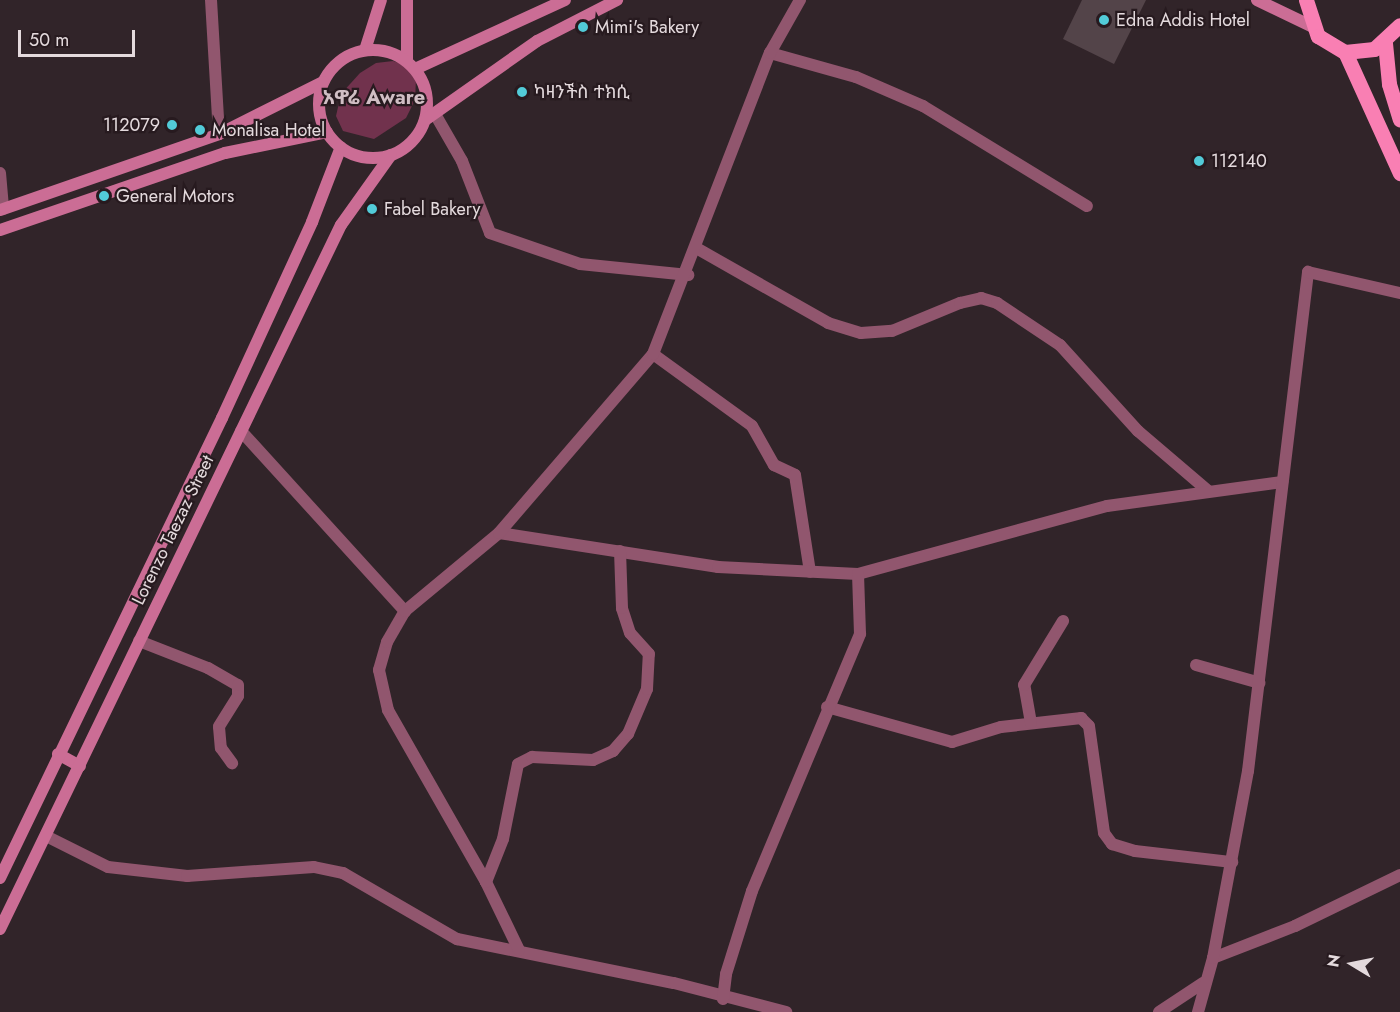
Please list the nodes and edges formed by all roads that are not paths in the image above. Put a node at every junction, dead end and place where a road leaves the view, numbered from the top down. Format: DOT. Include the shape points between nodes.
graph roads {
  1 [pos="211,0"];
  2 [pos="381,0"];
  3 [pos="407,0"];
  4 [pos="565,0"];
  5 [pos="617,0"];
  6 [pos="800,0"];
  7 [pos="1257,0"];
  8 [pos="1306,0"];
  9 [pos="1311,26"];
  10 [pos="1399,29"];
  11 [pos="1385,43"];
  12 [pos="365,50"];
  13 [pos="1345,52"];
  14 [pos="770,54"];
  15 [pos="411,65"];
  16 [pos="323,82"];
  17 [pos="430,117"];
  18 [pos="1400,119"];
  19 [pos="327,132"];
  20 [pos="219,134"];
  21 [pos="340,147"];
  22 [pos="391,155"];
  23 [pos="0,173"];
  24 [pos="1400,173"];
  25 [pos="1087,206"];
  26 [pos="2,210"];
  27 [pos="0,230"];
  28 [pos="698,249"];
  29 [pos="688,275"];
  30 [pos="1400,293"];
  31 [pos="653,354"];
  32 [pos="241,431"];
  33 [pos="1282,482"];
  34 [pos="1207,490"];
  35 [pos="499,532"];
  36 [pos="620,551"];
  37 [pos="810,572"];
  38 [pos="858,573"];
  39 [pos="405,611"];
  40 [pos="1063,621"];
  41 [pos="139,641"];
  42 [pos="1196,664"];
  43 [pos="1260,683"];
  44 [pos="827,707"];
  45 [pos="1031,723"];
  46 [pos="58,754"];
  47 [pos="232,763"];
  48 [pos="80,766"];
  49 [pos="46,836"];
  50 [pos="1232,862"];
  51 [pos="2,870"];
  52 [pos="1400,875"];
  53 [pos="486,882"];
  54 [pos="0,929"];
  55 [pos="519,950"];
  56 [pos="1213,958"];
  57 [pos="1203,983"];
  58 [pos="723,999"];
  59 [pos="786,1012"];
  60 [pos="1159,1012"];
  61 [pos="1198,1012"];
  1 -- 20 [label="street"];
  2 -- 12 [label="main road"];
  3 -- 15 [label="main road"];
  4 -- 15 [label="main road"];
  5 -- 17 [label="main road" via="529,45"];
  6 -- 14 [label="street"];
  7 -- 9 [label="main road"];
  8 -- 9 [label="main road"];
  9 -- 13 [label="main road" via="1328,44"];
  10 -- 11 [label="main road"];
  11 -- 13 [label="main road" via="1362,52"];
  11 -- 18 [label="main road" via="1389,84"];
  12 -- 15 [label="main road" via="380,49"];
  12 -- 16 [label="main road" via="348,55"];
  13 -- 24 [label="main road"];
  14 -- 25 [label="street" via="856,77 923,106"];
  14 -- 28 [label="street"];
  15 -- 17 [label="main road" via="428,102"];
  16 -- 19 [label="main road" via="320,107"];
  16 -- 20 [label="main road"];
  17 -- 22 [label="main road" via="406,147"];
  17 -- 29 [label="street" via="462,161 489,233 580,264"];
  19 -- 21 [label="main road"];
  19 -- 27 [label="main road" via="225,153"];
  20 -- 26 [label="main road"];
  21 -- 22 [label="main road" via="364,158"];
  21 -- 46 [label="main road, Lorenzo Taezaz Street" via="312,222 222,418"];
  22 -- 32 [label="main road, Lorenzo Taezaz Street" via="341,225"];
  23 -- 26 [label="street"];
  28 -- 29 [label="street"];
  28 -- 34 [label="street" via="828,323 861,333 892,331 981,298 997,303 1060,345 1138,431"];
  29 -- 31 [label="street"];
  30 -- 33 [label="street" via="1308,272"];
  31 -- 35 [label="street"];
  31 -- 37 [label="street" via="752,426 774,465 795,475 801,491"];
  32 -- 39 [label="street"];
  32 -- 41 [label="main road, Lorenzo Taezaz Street"];
  33 -- 34 [label="street"];
  33 -- 43 [label="street"];
  34 -- 38 [label="street" via="1107,506"];
  35 -- 36 [label="street"];
  35 -- 39 [label="street"];
  36 -- 37 [label="street" via="718,567"];
  36 -- 53 [label="street" via="622,608 630,633 649,654 647,689 628,734 614,752 592,760 532,757 518,764 502,840"];
  37 -- 38 [label="street"];
  38 -- 44 [label="street" via="860,634"];
  39 -- 53 [label="street" via="387,642 379,670 388,710"];
  40 -- 45 [label="street" via="1024,685"];
  41 -- 47 [label="street" via="208,668 237,686 238,696 219,727 221,748"];
  41 -- 48 [label="main road, Lorenzo Taezaz Street"];
  42 -- 43 [label="street"];
  43 -- 50 [label="street"];
  44 -- 45 [label="street" via="952,742"];
  44 -- 58 [label="street" via="752,891 726,974"];
  45 -- 50 [label="street" via="1081,718 1089,726 1104,833 1112,844 1135,851"];
  46 -- 48 [label="main road"];
  46 -- 51 [label="main road, Lorenzo Taezaz Street"];
  48 -- 49 [label="main road, Lorenzo Taezaz Street"];
  49 -- 54 [label="main road, Lorenzo Taezaz Street"];
  49 -- 55 [label="street" via="108,867 187,876 314,867 343,873 435,929"];
  50 -- 56 [label="street"];
  52 -- 56 [label="street" via="1295,926"];
  53 -- 55 [label="street"];
  55 -- 58 [label="street" via="674,983"];
  56 -- 57 [label="street"];
  57 -- 60 [label="street"];
  57 -- 61 [label="street"];
  58 -- 59 [label="street"];
}
